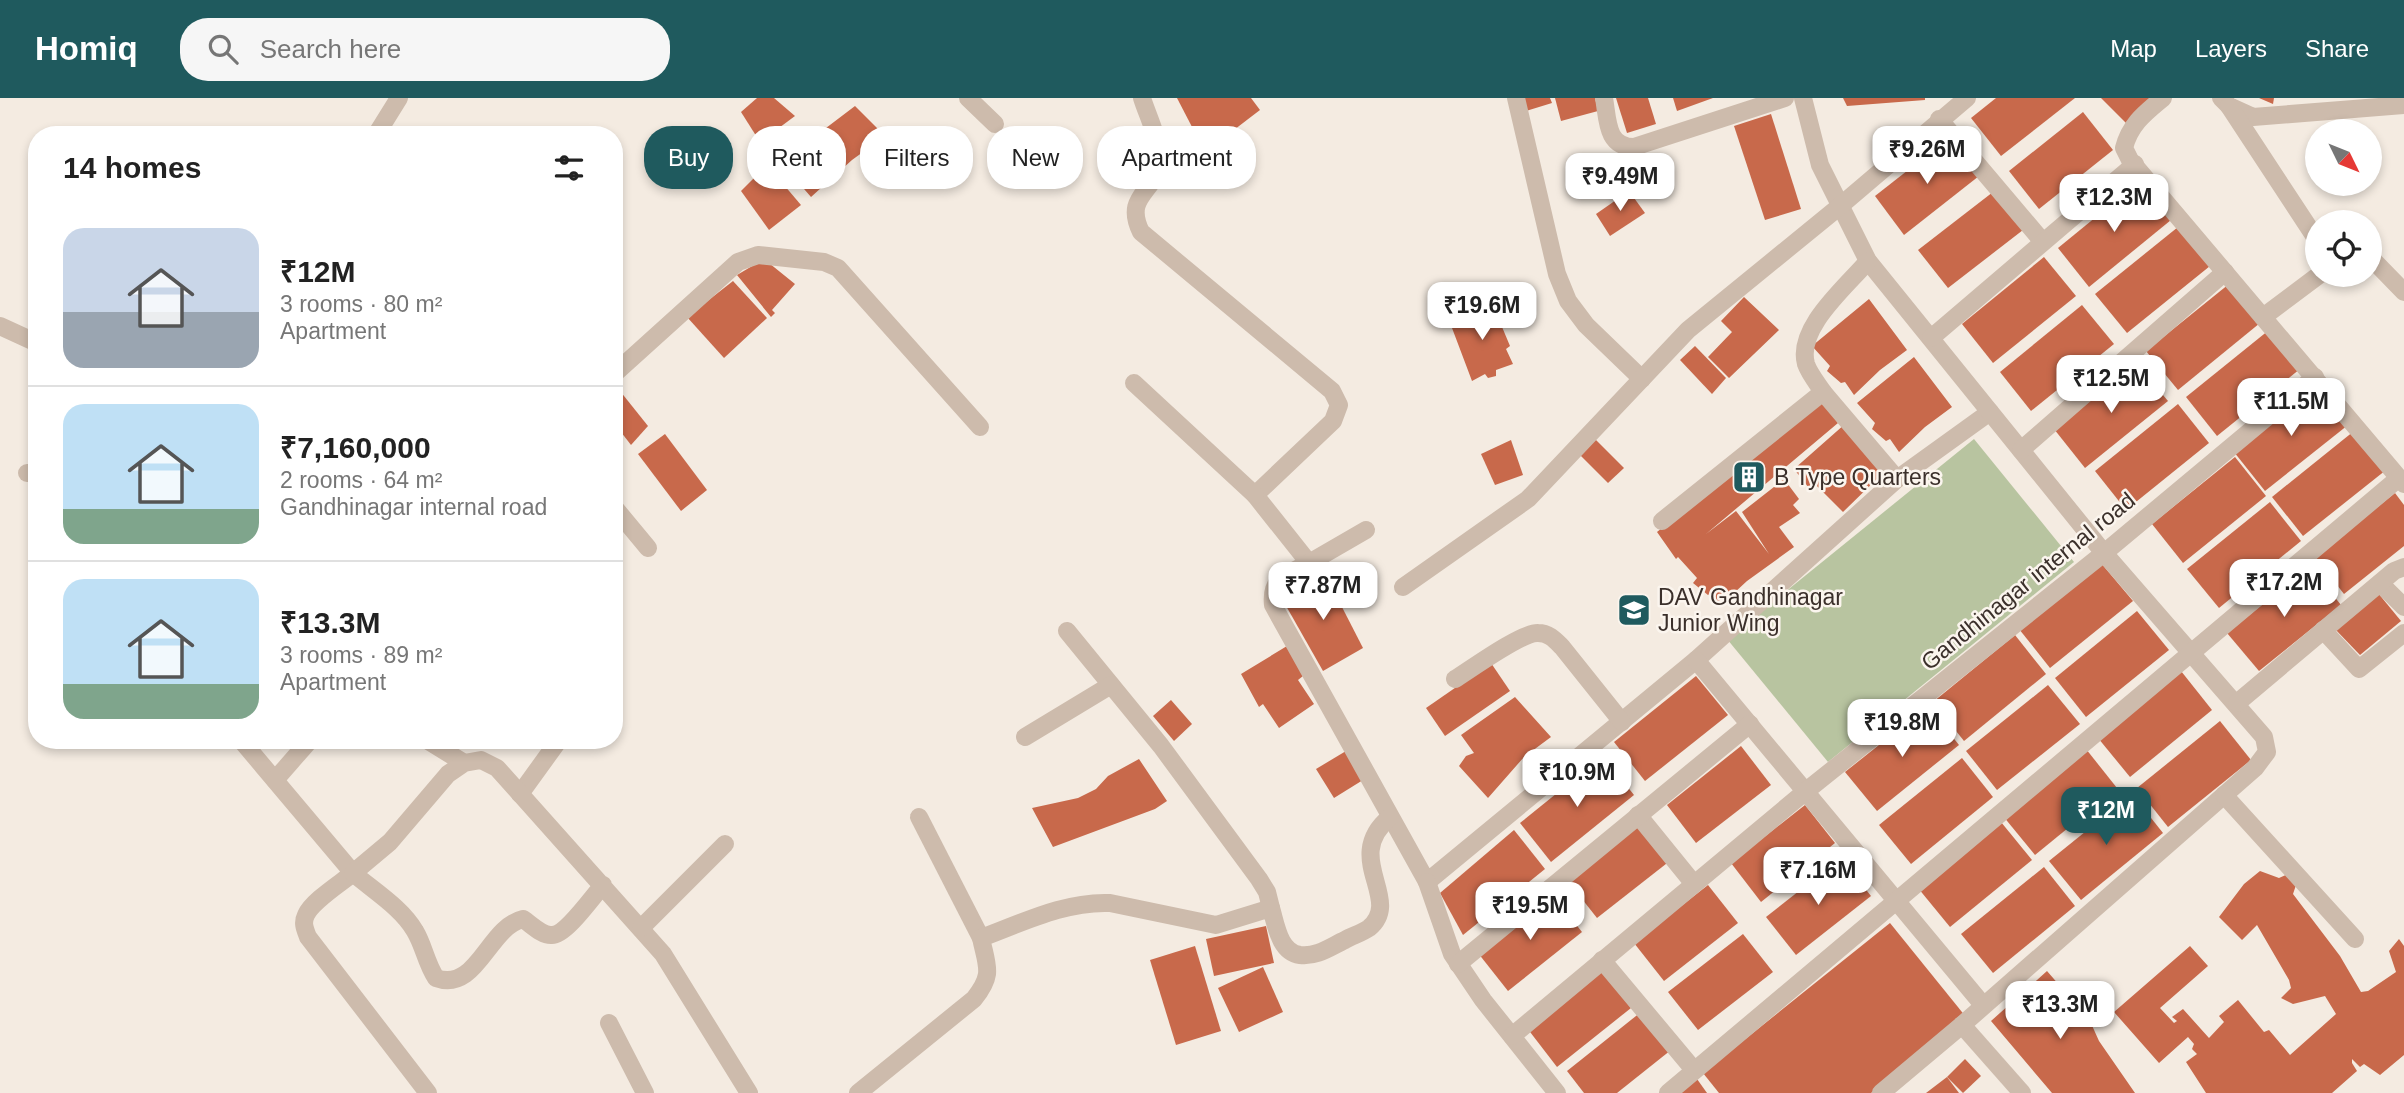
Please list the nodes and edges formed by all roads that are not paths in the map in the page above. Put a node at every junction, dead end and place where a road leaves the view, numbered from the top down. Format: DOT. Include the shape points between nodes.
graph roads {
  1 [pos="399,98"];
  2 [pos="968,98"];
  3 [pos="1142,98"];
  4 [pos="1516,98"];
  5 [pos="1605,98"];
  6 [pos="1784,98"];
  7 [pos="1803,98"];
  8 [pos="1967,98"];
  9 [pos="2163,98"];
  10 [pos="2225,102"];
  11 [pos="2399,103"];
  12 [pos="1939,119"];
  13 [pos="995,124"];
  14 [pos="382,126"];
  15 [pos="2134,164"];
  16 [pos="1840,206"];
  17 [pos="2305,222"];
  18 [pos="2043,243"];
  19 [pos="1868,261"];
  20 [pos="2382,269"];
  21 [pos="2225,272"];
  22 [pos="2305,286"];
  23 [pos="2404,292"];
  24 [pos="2263,317"];
  25 [pos="0,326"];
  26 [pos="1931,338"];
  27 [pos="28,339"];
  28 [pos="623,365"];
  29 [pos="2315,377"];
  30 [pos="1642,379"];
  31 [pos="1134,383"];
  32 [pos="1823,392"];
  33 [pos="1990,412"];
  34 [pos="980,427"];
  35 [pos="2021,450"];
  36 [pos="1897,479"];
  37 [pos="2402,481"];
  38 [pos="1255,495"];
  39 [pos="623,518"];
  40 [pos="1662,521"];
  41 [pos="1366,530"];
  42 [pos="648,548"];
  43 [pos="2104,553"];
  44 [pos="1309,564"];
  45 [pos="2404,567"];
  46 [pos="2380,583"];
  47 [pos="1403,587"];
  48 [pos="2404,607"];
  49 [pos="1067,631"];
  50 [pos="2323,631"];
  51 [pos="2404,632"];
  52 [pos="2192,654"];
  53 [pos="1696,660"];
  54 [pos="1455,679"];
  55 [pos="1111,685"];
  56 [pos="2236,703"];
  57 [pos="1622,722"];
  58 [pos="1750,724"];
  59 [pos="1025,737"];
  60 [pos="249,749"];
  61 [pos="302,749"];
  62 [pos="441,749"];
  63 [pos="552,749"];
  64 [pos="464,763"];
  65 [pos="275,780"];
  66 [pos="1806,791"];
  67 [pos="520,794"];
  68 [pos="2224,794"];
  69 [pos="1639,815"];
  70 [pos="919,817"];
  71 [pos="1390,817"];
  72 [pos="725,844"];
  73 [pos="353,873"];
  74 [pos="1427,882"];
  75 [pos="1694,884"];
  76 [pos="603,885"];
  77 [pos="1895,901"];
  78 [pos="1271,908"];
  79 [pos="640,928"];
  80 [pos="981,938"];
  81 [pos="2355,939"];
  82 [pos="1602,960"];
  83 [pos="1458,964"];
  84 [pos="1983,1005"];
  85 [pos="609,1023"];
  86 [pos="1962,1025"];
  87 [pos="1511,1036"];
  88 [pos="1694,1070"];
  89 [pos="869,1089"];
  90 [pos="428,1093"];
  91 [pos="645,1093"];
  92 [pos="749,1093"];
  93 [pos="1557,1093"];
  94 [pos="1668,1093"];
  95 [pos="1881,1093"];
  96 [pos="2022,1093"];
  1 -- 14 [label="street"];
  2 -- 13 [label="street"];
  3 -- 38 [label="street" via="1160,158 1158,173 1136,203 1134,218 1140,232 1332,391 1339,405 1333,421"];
  4 -- 30 [label="street" via="1557,274 1568,302 1586,326"];
  5 -- 6 [label="street" via="1615,141 1634,147"];
  7 -- 16 [label="street" via="1820,165"];
  8 -- 12 [label="street"];
  9 -- 15 [label="street" via="2127,134 2124,148"];
  10 -- 11 [label="street" via="2253,117"];
  10 -- 17 [label="street"];
  12 -- 16 [label="street"];
  12 -- 18 [label="street"];
  15 -- 18 [label="street"];
  15 -- 21 [label="street"];
  16 -- 19 [label="street"];
  16 -- 30 [label="street" via="1718,303"];
  18 -- 26 [label="street"];
  19 -- 26 [label="street"];
  19 -- 32 [label="street" via="1811,326 1804,345 1806,365"];
  20 -- 23 [label="street"];
  21 -- 24 [label="street"];
  21 -- 35 [label="street"];
  22 -- 24 [label="street"];
  24 -- 29 [label="street"];
  25 -- 27 [label="street"];
  26 -- 33 [label="street"];
  28 -- 34 [label="street" via="738,262 758,256 824,262 838,268"];
  29 -- 37 [label="street"];
  29 -- 43 [label="street, Gandhinagar internal road"];
  30 -- 47 [label="street" via="1528,499"];
  31 -- 38 [label="street"];
  32 -- 36 [label="street"];
  32 -- 40 [label="street"];
  33 -- 35 [label="street"];
  33 -- 36 [label="street"];
  35 -- 43 [label="street"];
  36 -- 53 [label="street"];
  37 -- 52 [label="street"];
  38 -- 44 [label="street"];
  39 -- 42 [label="street"];
  41 -- 44 [label="street"];
  43 -- 52 [label="street"];
  43 -- 66 [label="street, Gandhinagar internal road"];
  44 -- 71 [label="street" via="1278,580 1271,590 1273,605"];
  45 -- 46 [label="street"];
  46 -- 48 [label="street"];
  46 -- 50 [label="street"];
  49 -- 55 [label="street"];
  50 -- 51 [label="street" via="2359,669"];
  50 -- 56 [label="street"];
  52 -- 56 [label="street"];
  52 -- 77 [label="street"];
  53 -- 57 [label="street"];
  53 -- 58 [label="street"];
  54 -- 57 [label="street" via="1522,637 1551,636"];
  55 -- 59 [label="street"];
  55 -- 78 [label="street" via="1259,879"];
  56 -- 68 [label="street" via="2264,737 2267,752"];
  57 -- 74 [label="street"];
  58 -- 66 [label="street"];
  58 -- 69 [label="street"];
  60 -- 65 [label="street"];
  61 -- 65 [label="street"];
  62 -- 64 [label="street"];
  63 -- 67 [label="street"];
  64 -- 67 [label="street" via="481,760 497,768"];
  64 -- 73 [label="street" via="448,774 390,842"];
  65 -- 73 [label="street"];
  66 -- 75 [label="street, Gandhinagar internal road"];
  66 -- 77 [label="street"];
  67 -- 76 [label="street"];
  68 -- 81 [label="street"];
  68 -- 84 [label="street"];
  69 -- 75 [label="street"];
  69 -- 83 [label="street"];
  70 -- 80 [label="street"];
  71 -- 74 [label="street"];
  71 -- 78 [label="street" via="1378,827 1369,851 1381,903 1368,928 1314,955 1297,955 1287,950"];
  72 -- 79 [label="street"];
  73 -- 76 [label="street" via="405,918 436,978 453,982 465,976 515,921 523,919 552,935 563,931"];
  73 -- 90 [label="street" via="315,904 303,925"];
  74 -- 83 [label="street"];
  75 -- 82 [label="street, Gandhinagar internal road"];
  76 -- 79 [label="street"];
  77 -- 84 [label="street"];
  77 -- 88 [label="street"];
  78 -- 80 [label="street" via="1216,925 1093,902 1069,906"];
  79 -- 92 [label="street" via="663,954"];
  80 -- 89 [label="street" via="988,973 985,986"];
  82 -- 87 [label="street, Gandhinagar internal road"];
  82 -- 88 [label="street"];
  83 -- 87 [label="street"];
  84 -- 86 [label="street"];
  85 -- 91 [label="street"];
  86 -- 95 [label="street"];
  86 -- 96 [label="street"];
  87 -- 93 [label="street"];
  88 -- 94 [label="street"];
}
